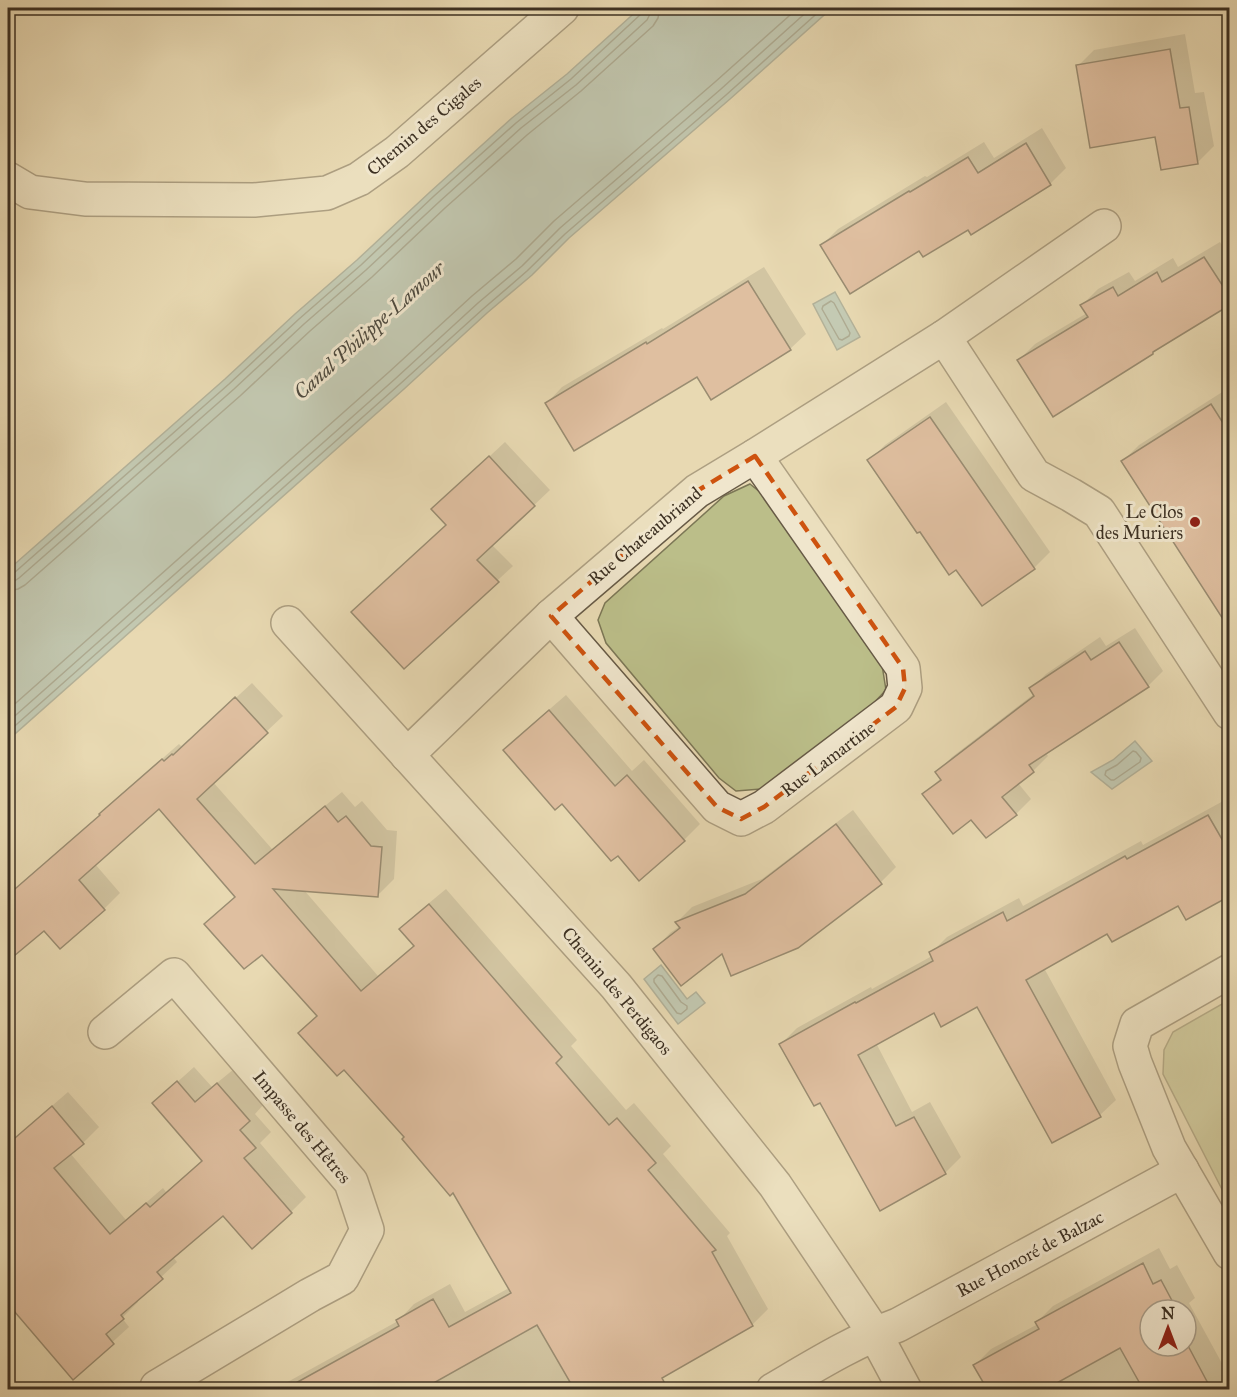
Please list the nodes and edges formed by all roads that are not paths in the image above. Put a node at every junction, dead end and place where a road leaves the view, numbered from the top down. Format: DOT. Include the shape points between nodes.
graph roads {
  1 [pos="562,8"];
  2 [pos="8,179"];
  3 [pos="1104,226"];
  4 [pos="944,338"];
  5 [pos="755,456"];
  6 [pos="551,616"];
  7 [pos="288,623"];
  8 [pos="1230,713"];
  9 [pos="407,755"];
  10 [pos="1230,971"];
  11 [pos="105,1032"];
  12 [pos="1182,1170"];
  13 [pos="1230,1253"];
  14 [pos="875,1334"];
  15 [pos="155,1388"];
  16 [pos="773,1389"];
  17 [pos="904,1389"];
  1 -- 2 [label="street, Chemin des Cigales" via="397,152 359,179 327,193 254,200 85,199 30,192"];
  3 -- 4 [label="street, Rue Chateaubriand"];
  4 -- 5 [label="street, Rue Chateaubriand"];
  4 -- 8 [label="street" via="1034,475 1099,512"];
  5 -- 6 [label="street, Rue Chateaubriand" via="697,491"];
  5 -- 6 [label="street, Rue Lamartine" via="903,668 905,688 896,707 764,807 741,819 717,807"];
  6 -- 9 [label="street, Rue Chateaubriand"];
  7 -- 9 [label="street, Chemin des Perdigaos"];
  9 -- 14 [label="street, Chemin des Perdigaos" via="630,1004 775,1185"];
  10 -- 12 [label="street" via="1137,1024 1130,1046 1169,1148"];
  11 -- 15 [label="street, Impasse des Hêtres" via="174,975 351,1182 367,1230 342,1278"];
  12 -- 13 [label="street"];
  12 -- 14 [label="street, Rue Honoré de Balzac"];
  14 -- 16 [label="street, Rue Honoré de Balzac"];
  14 -- 17 [label="street, Chemin des Perdigaos"];
}
